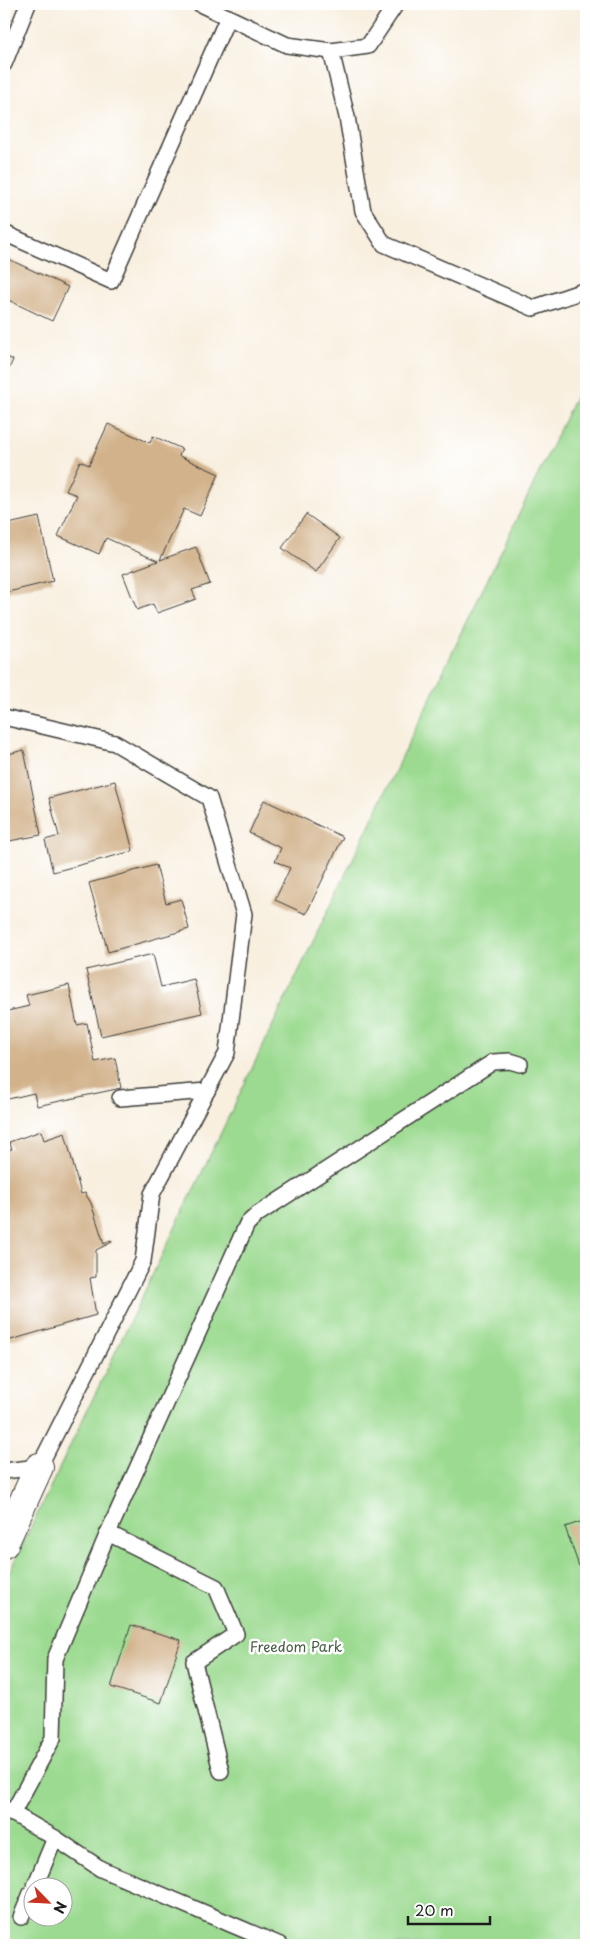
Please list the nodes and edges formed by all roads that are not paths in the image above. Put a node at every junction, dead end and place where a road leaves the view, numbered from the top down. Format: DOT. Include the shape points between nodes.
graph roads {
  1 [pos="28,4"];
  2 [pos="200,4"];
  3 [pos="396,4"];
  4 [pos="228,17"];
  5 [pos="331,51"];
  6 [pos="4,64"];
  7 [pos="4,233"];
  8 [pos="586,290"];
  9 [pos="4,717"];
  10 [pos="520,1064"];
  11 [pos="208,1091"];
  12 [pos="120,1098"];
  13 [pos="39,1467"];
  14 [pos="4,1471"];
  15 [pos="108,1533"];
  16 [pos="4,1544"];
  17 [pos="221,1771"];
  18 [pos="8,1811"];
  19 [pos="55,1838"];
  20 [pos="38,1876"];
  21 [pos="280,1945"];
  1 -- 6 [label="lane"];
  2 -- 4 [label="lane"];
  3 -- 5 [label="lane" via="368,46"];
  4 -- 5 [label="lane" via="287,45"];
  4 -- 7 [label="lane" via="111,280"];
  5 -- 8 [label="lane" via="347,117 363,211 384,244 533,308"];
  9 -- 11 [label="lane" via="115,744 209,798 244,914 228,1053"];
  10 -- 15 [label="lane" via="493,1062 247,1224"];
  11 -- 12 [label="lane"];
  11 -- 13 [label="lane" via="152,1194 143,1261"];
  13 -- 14 [label="lane"];
  13 -- 16 [label="street"];
  15 -- 17 [label="lane" via="216,1587 236,1634 194,1662"];
  15 -- 18 [label="lane" via="55,1659 53,1738"];
  18 -- 19 [label="lane"];
  19 -- 20 [label="lane"];
  19 -- 21 [label="lane" via="101,1868"];
}
